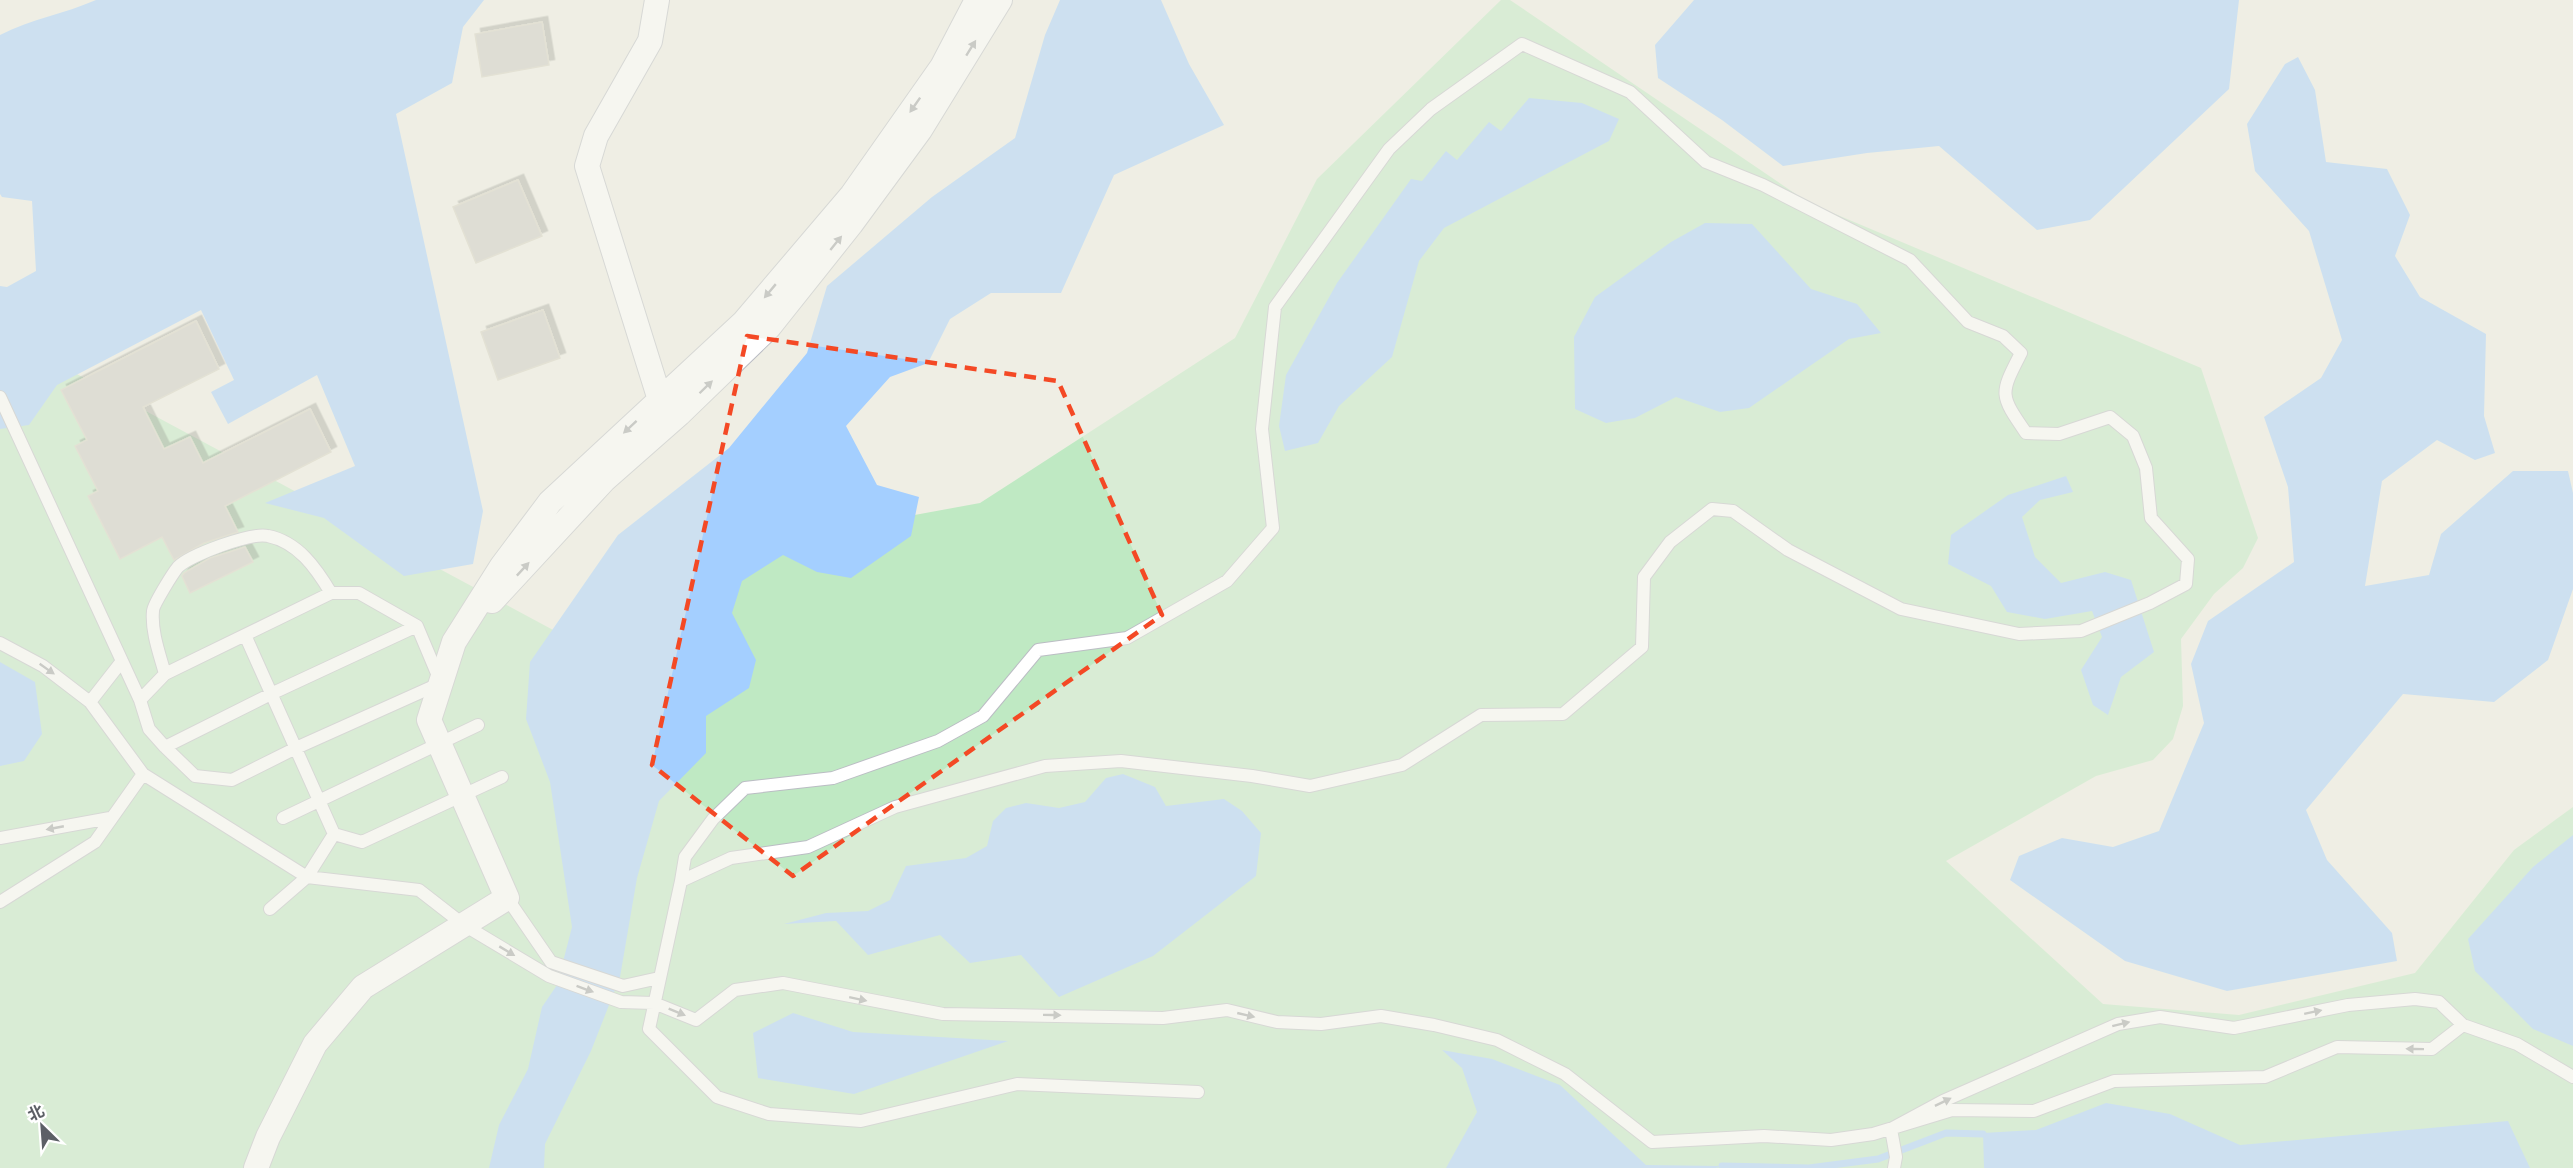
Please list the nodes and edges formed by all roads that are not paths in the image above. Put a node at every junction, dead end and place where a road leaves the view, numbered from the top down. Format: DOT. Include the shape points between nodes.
graph roads {
  1 [pos="657,0"];
  2 [pos="977,0"];
  3 [pos="1000,0"];
  4 [pos="0,397"];
  5 [pos="669,407"];
  6 [pos="331,593"];
  7 [pos="417,626"];
  8 [pos="246,635"];
  9 [pos="0,643"];
  10 [pos="122,661"];
  11 [pos="165,675"];
  12 [pos="441,683"];
  13 [pos="273,693"];
  14 [pos="140,700"];
  15 [pos="90,702"];
  16 [pos="478,725"];
  17 [pos="439,743"];
  18 [pos="165,747"];
  19 [pos="296,748"];
  20 [pos="143,774"];
  21 [pos="502,777"];
  22 [pos="462,796"];
  23 [pos="320,800"];
  24 [pos="110,818"];
  25 [pos="282,818"];
  26 [pos="334,834"];
  27 [pos="0,838"];
  28 [pos="308,877"];
  29 [pos="681,881"];
  30 [pos="507,898"];
  31 [pos="0,902"];
  32 [pos="270,909"];
  33 [pos="464,925"];
  34 [pos="659,978"];
  35 [pos="654,1003"];
  36 [pos="2463,1025"];
  37 [pos="2573,1077"];
  38 [pos="1198,1092"];
  39 [pos="1891,1129"];
  40 [pos="256,1168"];
  41 [pos="1894,1168"];
  1 -- 5 [label="street" via="650,41 596,136 587,166"];
  2 -- 5 [label="street, one-way" via="942,66 852,195"];
  5 -- 3 [label="street, one-way" via="769,327 920,130"];
  4 -- 10 [label="lane"];
  5 -- 12 [label="street" via="550,502 502,566 454,642"];
  6 -- 7 [label="lane" via="359,593"];
  6 -- 8 [label="lane"];
  6 -- 11 [label="lane" via="297,549 267,535 234,539 178,567 153,609"];
  7 -- 12 [label="lane"];
  7 -- 13 [label="lane"];
  8 -- 11 [label="lane"];
  8 -- 13 [label="lane"];
  9 -- 15 [label="lane, one-way" via="43,666"];
  10 -- 14 [label="lane"];
  10 -- 15 [label="lane"];
  11 -- 14 [label="lane"];
  12 -- 17 [label="street" via="429,720"];
  12 -- 19 [label="lane"];
  13 -- 18 [label="lane"];
  13 -- 19 [label="lane"];
  14 -- 18 [label="lane" via="149,729"];
  15 -- 20 [label="lane"];
  16 -- 17 [label="lane"];
  17 -- 22 [label="street"];
  17 -- 23 [label="lane"];
  18 -- 19 [label="lane" via="195,776 232,780"];
  19 -- 23 [label="lane"];
  20 -- 24 [label="lane"];
  20 -- 28 [label="lane"];
  21 -- 22 [label="lane"];
  22 -- 26 [label="lane" via="362,842"];
  22 -- 30 [label="street"];
  23 -- 25 [label="lane"];
  23 -- 26 [label="lane"];
  24 -- 27 [label="lane, one-way"];
  24 -- 31 [label="lane" via="95,842"];
  26 -- 28 [label="lane"];
  28 -- 32 [label="lane"];
  28 -- 33 [label="lane" via="419,890"];
  29 -- 29 [label="lane" via="731,858 808,847 895,807 1045,766 1121,761 1310,786 1402,765 1481,715 1563,714 1642,647 1644,577 1670,542 1712,510 1733,511 1788,550 1901,609 2019,634 2081,631 2150,603 2186,584 2188,559 2151,518 2146,468 2133,436 2110,417 2058,434 2025,433 2007,406 2005,384 2021,353 2003,336 1968,322 1910,260 1763,185 1706,162 1630,92 1522,44 1431,109 1389,149 1275,307 1262,429 1273,528 1227,581 1127,638 1038,650 984,716 938,741 832,778 745,788 713,819 685,857"];
  29 -- 34 [label="lane"];
  30 -- 33 [label="street"];
  30 -- 34 [label="lane" via="551,962 623,986"];
  33 -- 35 [label="lane, one-way" via="549,976 621,1002"];
  33 -- 40 [label="street" via="363,987 315,1044"];
  34 -- 35 [label="lane"];
  35 -- 38 [label="lane" via="649,1029 717,1097 769,1114 861,1121 1017,1084"];
  35 -- 39 [label="lane, one-way" via="696,1020 735,990 783,982 943,1014 1163,1018 1227,1010 1277,1022 1321,1024 1381,1016 1497,1040 1565,1074 1652,1142 1764,1136 1831,1140"];
  36 -- 37 [label="lane" via="2517,1044"];
  36 -- 39 [label="lane, one-way" via="2432,1049 2337,1047 2265,1077 2114,1081 2034,1111 1952,1110"];
  39 -- 36 [label="lane, one-way" via="1943,1101 2118,1024 2160,1017 2234,1028 2348,1005 2415,999 2439,1002"];
  39 -- 41 [label="lane"];
}
